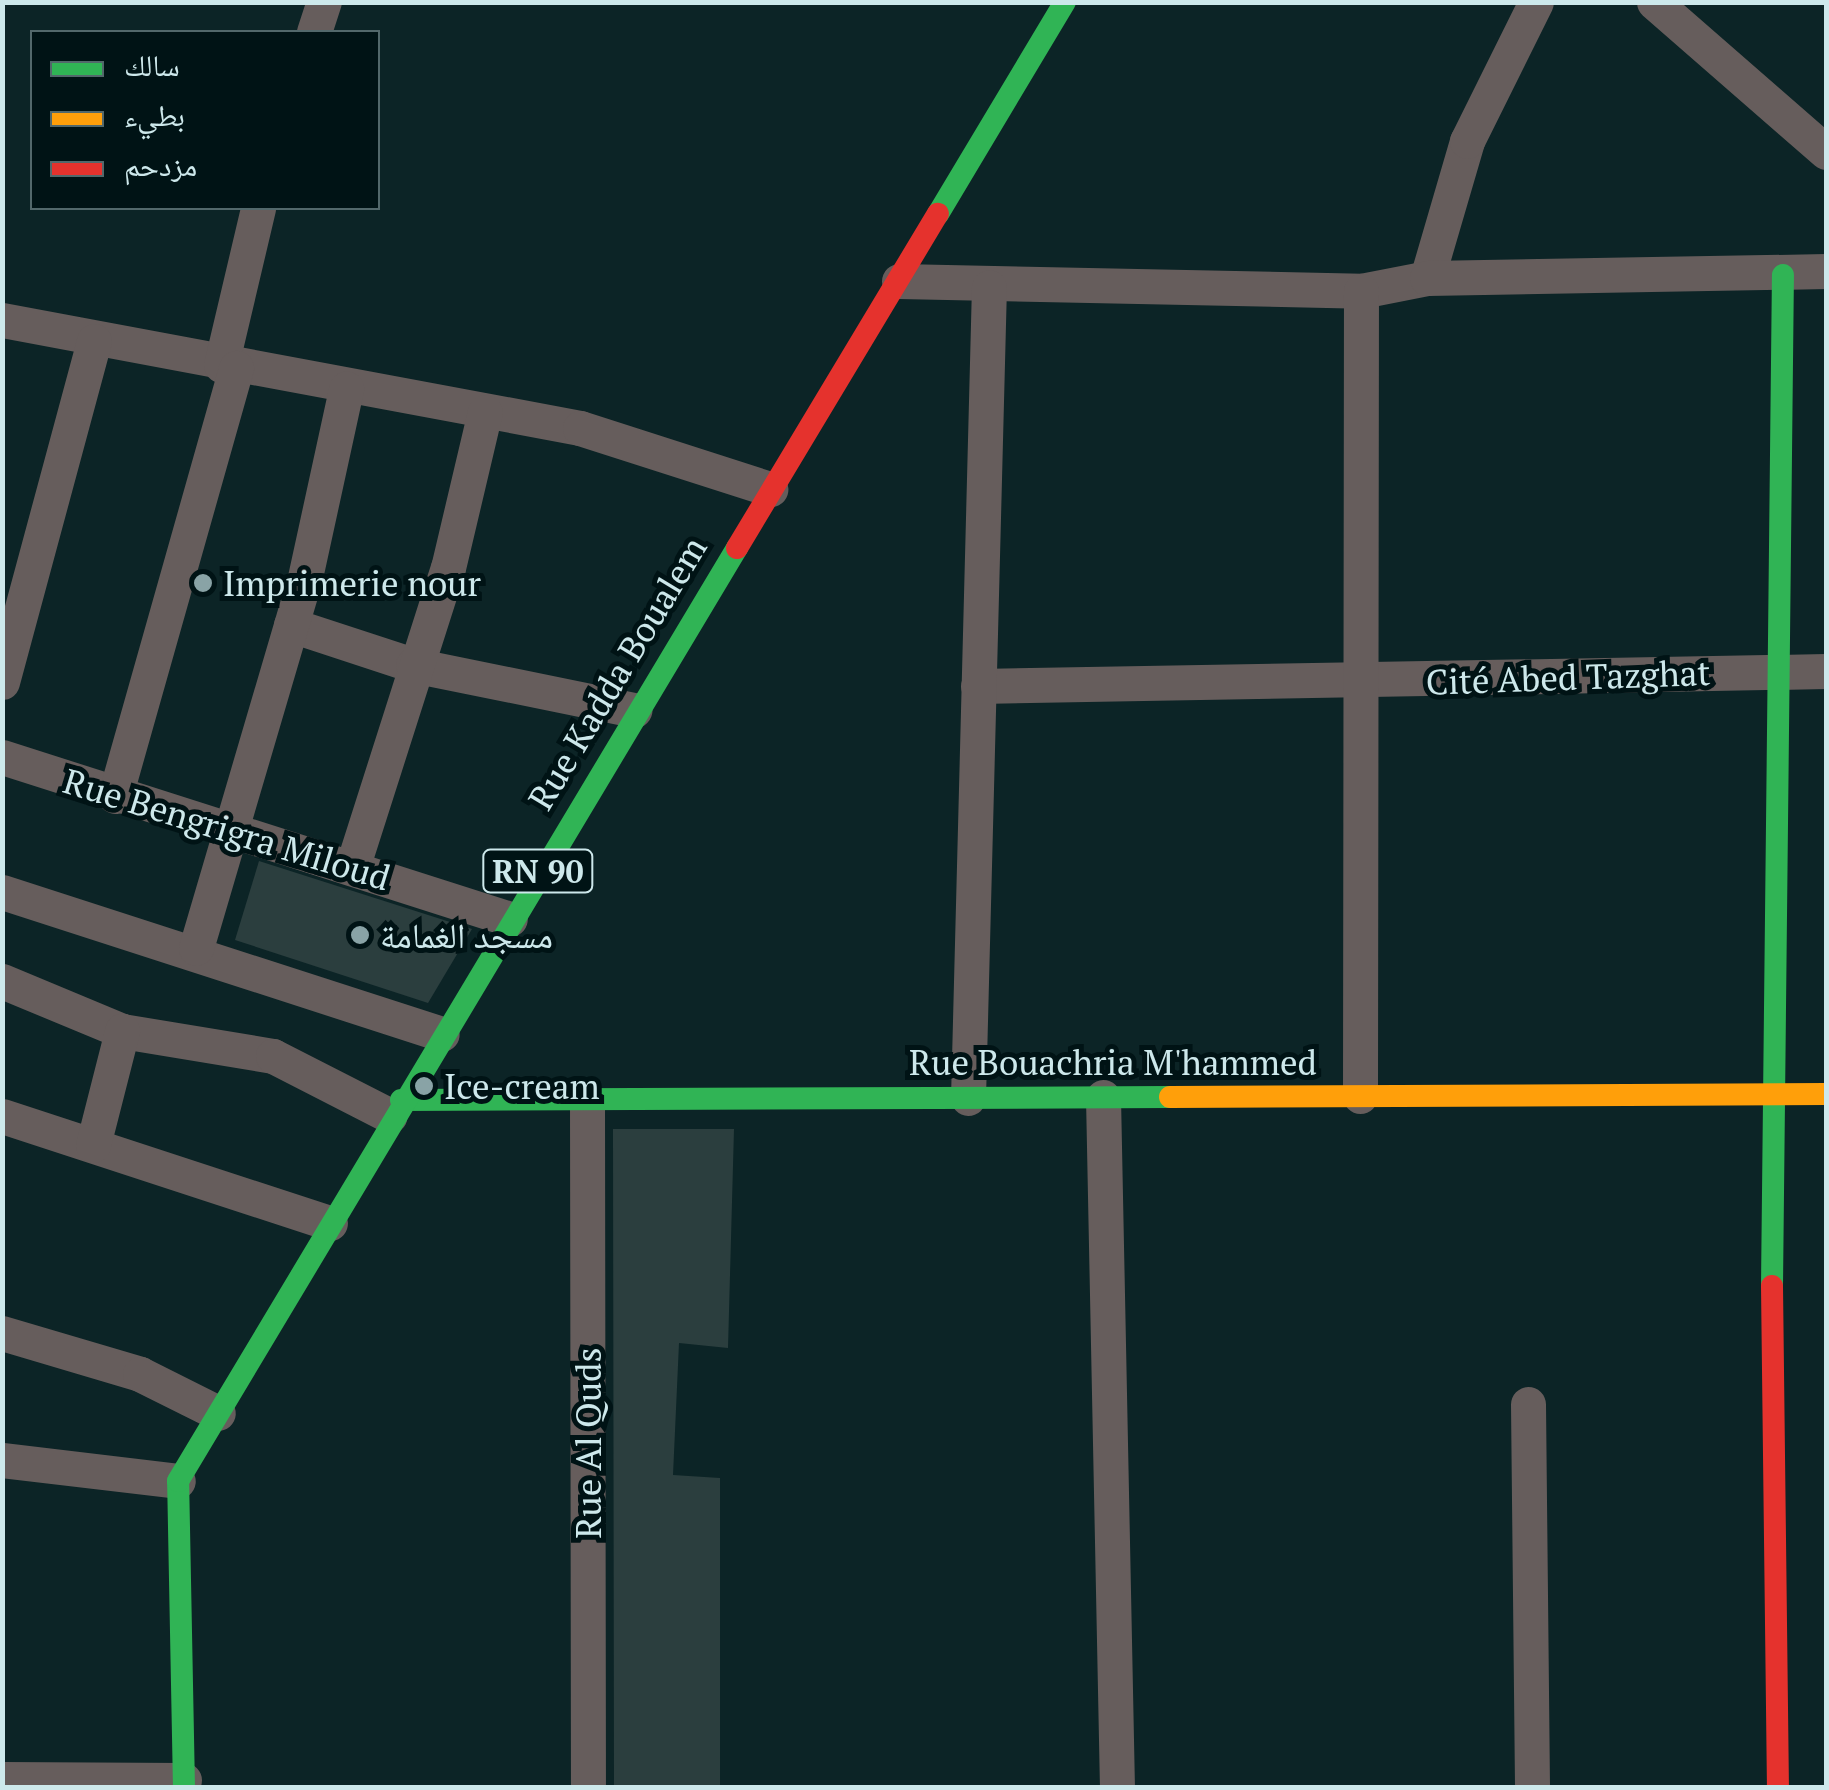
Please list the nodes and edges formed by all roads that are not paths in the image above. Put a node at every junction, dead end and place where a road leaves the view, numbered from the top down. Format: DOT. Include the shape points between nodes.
graph roads {
  1 [pos="324,2"];
  2 [pos="1065,2"];
  3 [pos="1536,2"];
  4 [pos="1654,2"];
  5 [pos="315,30"];
  6 [pos="1826,152"];
  7 [pos="258,210"];
  8 [pos="1826,271"];
  9 [pos="1783,275"];
  10 [pos="1427,278"];
  11 [pos="899,281"];
  12 [pos="989,288"];
  13 [pos="1361,291"];
  14 [pos="2,320"];
  15 [pos="94,341"];
  16 [pos="229,367"];
  17 [pos="346,390"];
  18 [pos="485,412"];
  19 [pos="770,489"];
  20 [pos="291,625"];
  21 [pos="413,665"];
  22 [pos="1780,671"];
  23 [pos="1826,672"];
  24 [pos="2,682"];
  25 [pos="1356,683"];
  26 [pos="978,686"];
  27 [pos="634,710"];
  28 [pos="2,757"];
  29 [pos="115,796"];
  30 [pos="224,835"];
  31 [pos="352,868"];
  32 [pos="2,892"];
  33 [pos="510,919"];
  34 [pos="196,948"];
  35 [pos="2,981"];
  36 [pos="122,1030"];
  37 [pos="442,1034"];
  38 [pos="1770,1094"];
  39 [pos="1826,1094"];
  40 [pos="1360,1096"];
  41 [pos="1103,1097"];
  42 [pos="968,1098"];
  43 [pos="587,1099"];
  44 [pos="395,1108"];
  45 [pos="2,1116"];
  46 [pos="92,1145"];
  47 [pos="330,1223"];
  48 [pos="2,1332"];
  49 [pos="1528,1404"];
  50 [pos="218,1413"];
  51 [pos="2,1460"];
  52 [pos="178,1480"];
  53 [pos="2,1779"];
  54 [pos="184,1784"];
  55 [pos="588,1788"];
  56 [pos="1116,1788"];
  57 [pos="1532,1788"];
  58 [pos="1778,1788"];
  1 -- 5 [label="street"];
  2 -- 11 [label="street, Rue Kadda Boualem / RN 90"];
  3 -- 10 [label="street" via="1468,141"];
  4 -- 6 [label="street"];
  7 -- 16 [label="street"];
  8 -- 9 [label="street"];
  9 -- 10 [label="street"];
  9 -- 22 [label="street"];
  10 -- 13 [label="street"];
  11 -- 12 [label="street"];
  11 -- 19 [label="street, Rue Kadda Boualem / RN 90"];
  12 -- 13 [label="street"];
  12 -- 26 [label="street"];
  13 -- 25 [label="street"];
  14 -- 15 [label="street"];
  15 -- 16 [label="street"];
  15 -- 24 [label="street"];
  16 -- 17 [label="street"];
  16 -- 29 [label="street"];
  17 -- 18 [label="street"];
  17 -- 20 [label="street"];
  18 -- 19 [label="street" via="580,428"];
  18 -- 21 [label="street"];
  19 -- 27 [label="street, Rue Kadda Boualem / RN 90"];
  20 -- 21 [label="street"];
  20 -- 30 [label="street"];
  21 -- 27 [label="street"];
  21 -- 31 [label="street"];
  22 -- 23 [label="street, Cité Abed Tazghat"];
  22 -- 25 [label="street, Cité Abed Tazghat"];
  22 -- 38 [label="street"];
  25 -- 26 [label="street, Cité Abed Tazghat"];
  25 -- 40 [label="street"];
  26 -- 42 [label="street"];
  27 -- 33 [label="street, Rue Kadda Boualem / RN 90"];
  28 -- 29 [label="street, Rue Bengrigra Miloud"];
  29 -- 30 [label="street, Rue Bengrigra Miloud"];
  30 -- 31 [label="street, Rue Bengrigra Miloud"];
  30 -- 34 [label="street"];
  31 -- 33 [label="street, Rue Bengrigra Miloud"];
  32 -- 34 [label="street"];
  33 -- 37 [label="street, Rue Kadda Boualem / RN 90"];
  34 -- 37 [label="street"];
  35 -- 36 [label="street"];
  36 -- 44 [label="street" via="272,1056"];
  36 -- 46 [label="street"];
  37 -- 44 [label="street, Rue Kadda Boualem / RN 90"];
  38 -- 39 [label="street, Rue Bouachria M'hammed"];
  38 -- 40 [label="street, Rue Bouachria M'hammed"];
  38 -- 58 [label="street"];
  40 -- 41 [label="street, Rue Bouachria M'hammed"];
  41 -- 42 [label="street, Rue Bouachria M'hammed"];
  41 -- 56 [label="street"];
  42 -- 43 [label="street, Rue Bouachria M'hammed"];
  43 -- 44 [label="street, Rue Bouachria M'hammed"];
  43 -- 55 [label="street, Rue Al Quds"];
  44 -- 47 [label="street, Rue Kadda Boualem / RN 90"];
  45 -- 46 [label="street"];
  46 -- 47 [label="street"];
  47 -- 50 [label="street, Rue Kadda Boualem / RN 90"];
  48 -- 50 [label="street" via="140,1374"];
  49 -- 57 [label="street"];
  50 -- 52 [label="street, Rue Kadda Boualem / RN 90"];
  51 -- 52 [label="street"];
  52 -- 54 [label="street"];
  53 -- 54 [label="street"];
}
